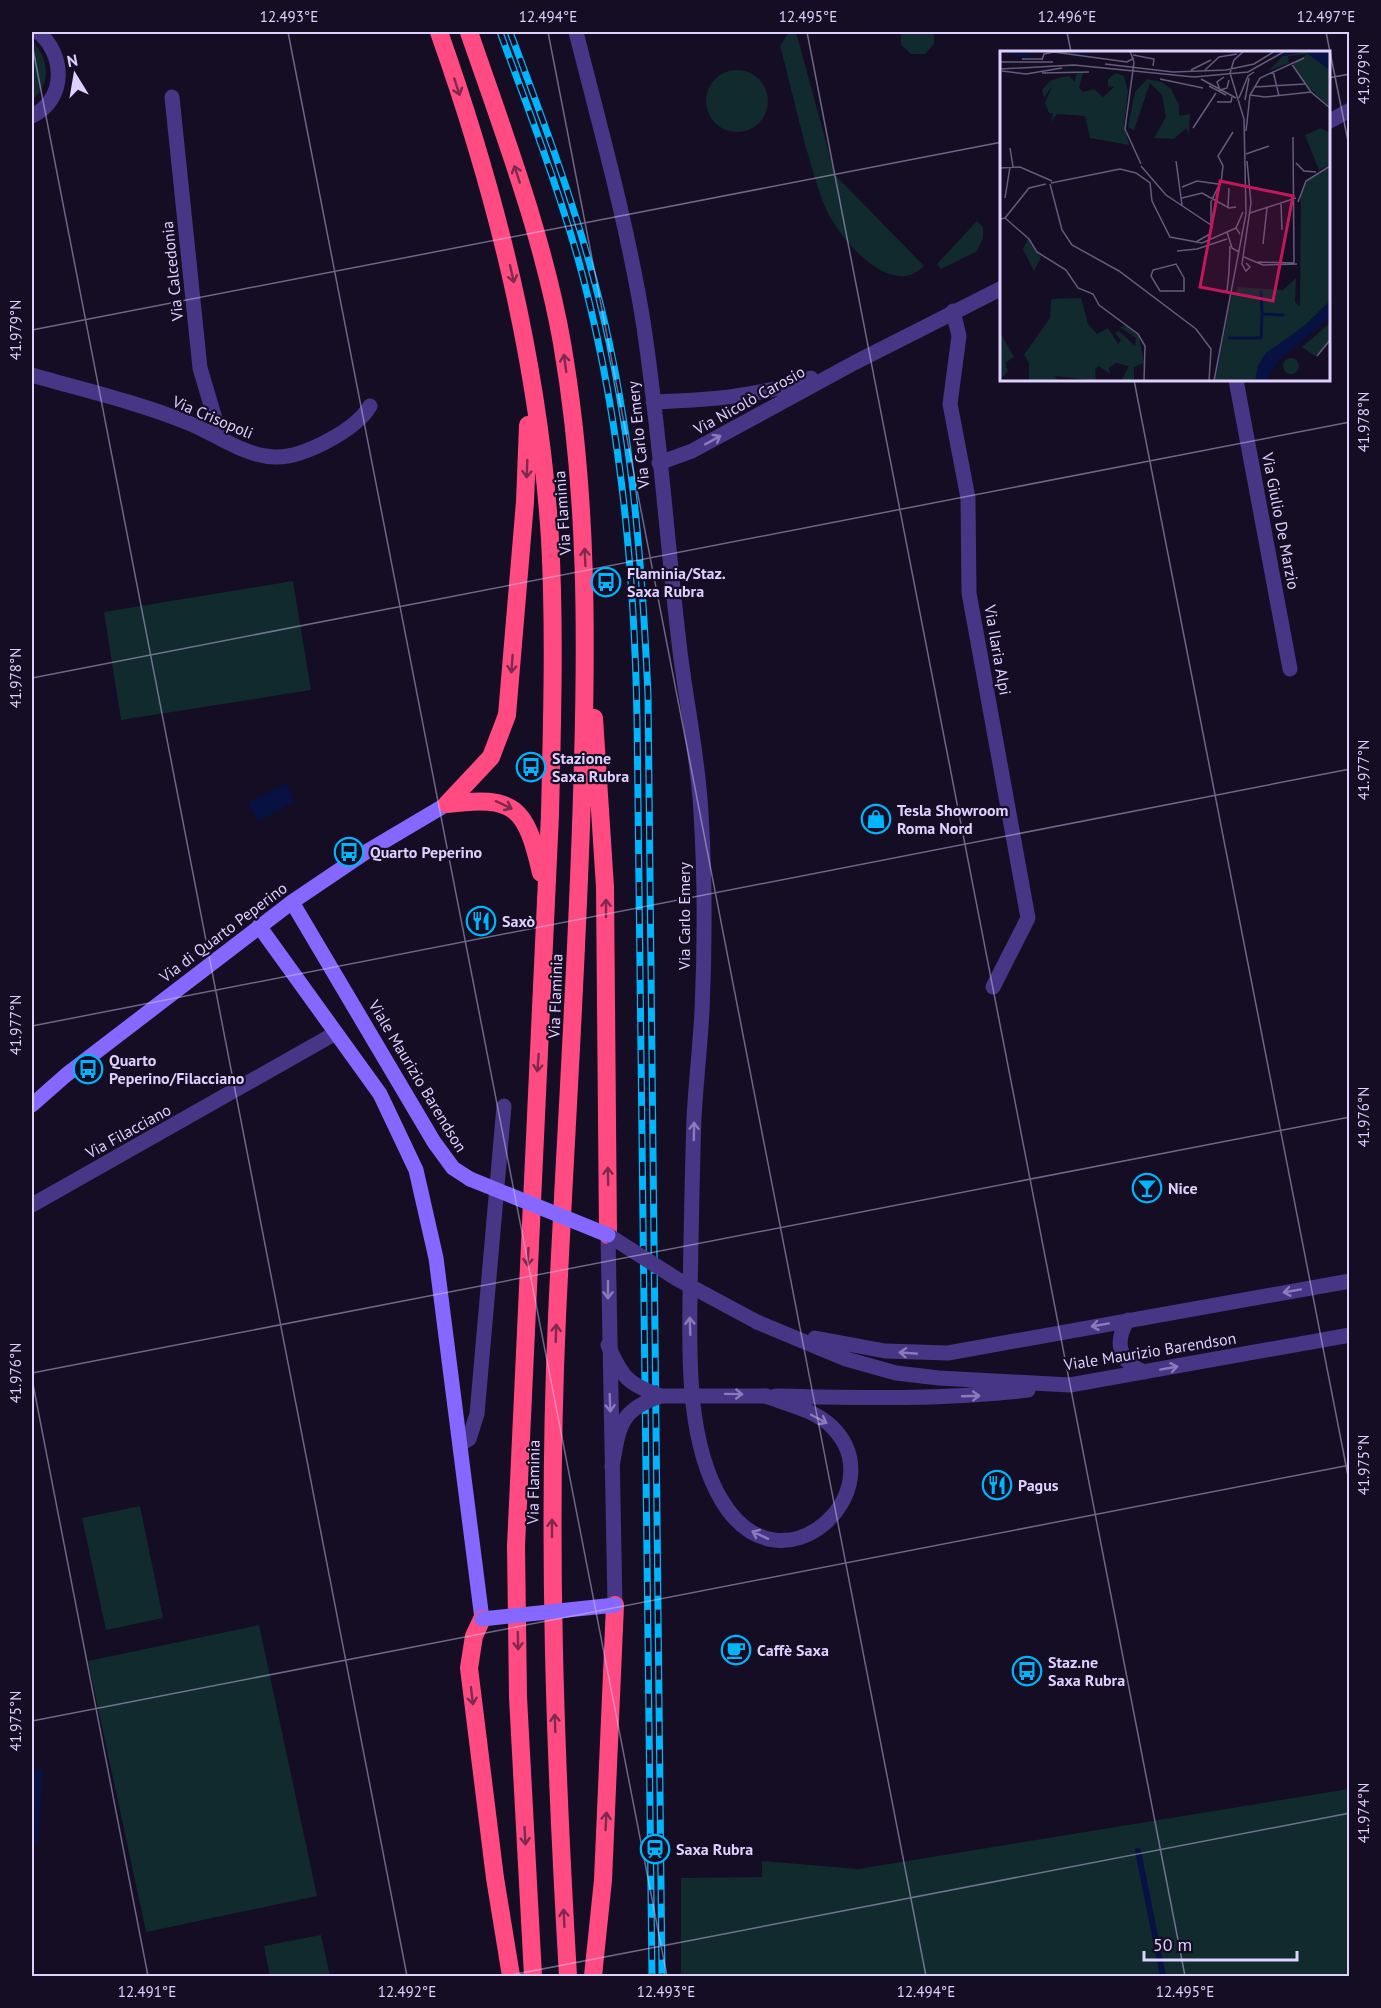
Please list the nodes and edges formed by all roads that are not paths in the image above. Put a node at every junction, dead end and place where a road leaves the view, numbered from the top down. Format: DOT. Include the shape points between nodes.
graph roads {
  1 [pos="38,32"];
  2 [pos="439,32"];
  3 [pos="469,32"];
  4 [pos="576,32"];
  5 [pos="172,97"];
  6 [pos="1350,110"];
  7 [pos="32,116"];
  8 [pos="1330,121"];
  9 [pos="1000,289"];
  10 [pos="953,311"];
  11 [pos="523,327"];
  12 [pos="854,363"];
  13 [pos="32,375"];
  14 [pos="1236,381"];
  15 [pos="653,402"];
  16 [pos="370,406"];
  17 [pos="220,439"];
  18 [pos="659,464"];
  19 [pos="586,657"];
  20 [pos="1290,669"];
  21 [pos="447,804"];
  22 [pos="546,900"];
  23 [pos="292,902"];
  24 [pos="260,926"];
  25 [pos="993,987"];
  26 [pos="334,1034"];
  27 [pos="32,1104"];
  28 [pos="504,1106"];
  29 [pos="32,1205"];
  30 [pos="608,1234"];
  31 [pos="1350,1281"];
  32 [pos="1128,1320"];
  33 [pos="783,1331"];
  34 [pos="1350,1335"];
  35 [pos="608,1345"];
  36 [pos="1144,1372"];
  37 [pos="1070,1385"];
  38 [pos="661,1396"];
  39 [pos="766,1396"];
  40 [pos="460,1444"];
  41 [pos="612,1467"];
  42 [pos="615,1605"];
  43 [pos="482,1619"];
  44 [pos="511,1977"];
  45 [pos="533,1977"];
  46 [pos="568,1977"];
  47 [pos="594,1977"];
  1 -- 7 [label="street" via="55,51 59,80 46,105"];
  2 -- 11 [label="highway, Via Flaminia, one-way" via="490,188"];
  19 -- 3 [label="highway, Via Flaminia, one-way" via="581,501 562,346 541,252"];
  4 -- 15 [label="street, Via Carlo Emery" via="630,255"];
  5 -- 17 [label="street, Via Calcedonia" via="200,368"];
  6 -- 8 [label="street"];
  9 -- 10 [label="street, Via Nicolò Carosio"];
  10 -- 12 [label="street, Via Nicolò Carosio"];
  10 -- 25 [label="street, Via Ilaria Alpi" via="958,336 950,404 969,498 969,593 1028,918"];
  11 -- 21 [label="highway, one-way" via="528,431 507,715 491,757"];
  11 -- 22 [label="highway, Via Flaminia" via="550,539 553,702"];
  12 -- 15 [label="street, Via Nicolò Carosio" via="755,393"];
  18 -- 12 [label="street, Via Nicolò Carosio, one-way" via="692,451"];
  13 -- 17 [label="street, Via Crisopoli" via="186,422"];
  14 -- 20 [label="street, Via Giulio De Marzio"];
  15 -- 18 [label="street, Via Carlo Emery"];
  16 -- 17 [label="street, Via Crisopoli" via="357,422 291,456 255,454"];
  39 -- 18 [label="street, Via Carlo Emery, one-way" via="828,1423 841,1439 850,1471 846,1492 829,1522 813,1534 788,1541 770,1540 753,1532 728,1509 709,1472 695,1424 690,1319 694,1116 702,1011 702,842 699,781 681,664"];
  30 -- 19 [label="highway, one-way" via="603,814"];
  46 -- 19 [label="highway, Via Flaminia, one-way" via="552,1661 552,1487"];
  21 -- 22 [label="highway, one-way" via="488,800 514,810 534,844"];
  21 -- 23 [label="street, Via di Quarto Peperino"];
  22 -- 45 [label="highway, Via Flaminia, one-way" via="516,1546 518,1697"];
  23 -- 24 [label="street, Via di Quarto Peperino"];
  23 -- 30 [label="street, Viale Maurizio Barendson, bridge" via="453,1168 470,1179"];
  24 -- 26 [label="street"];
  24 -- 27 [label="street, Via di Quarto Peperino"];
  26 -- 29 [label="street, Via Filacciano"];
  26 -- 40 [label="street" via="380,1094 416,1170 436,1258"];
  28 -- 40 [label="street" via="477,1414 469,1439"];
  30 -- 33 [label="street, Viale Maurizio Barendson, bridge" via="677,1280 757,1322"];
  30 -- 35 [label="street, one-way"];
  31 -- 32 [label="street, Viale Maurizio Barendson, one-way"];
  32 -- 33 [label="street, Viale Maurizio Barendson, one-way" via="963,1351 926,1354 857,1347"];
  32 -- 36 [label="street" via="1120,1340 1121,1352 1130,1366"];
  33 -- 37 [label="street, Viale Maurizio Barendson" via="846,1359 896,1373"];
  36 -- 34 [label="street, Viale Maurizio Barendson, one-way"];
  35 -- 38 [label="street, bridge" via="624,1377"];
  35 -- 41 [label="street, one-way, bridge"];
  36 -- 37 [label="street, Viale Maurizio Barendson"];
  39 -- 37 [label="street, one-way" via="970,1396"];
  38 -- 39 [label="street, one-way, bridge"];
  38 -- 41 [label="street, bridge" via="638,1405 623,1419"];
  40 -- 43 [label="street"];
  41 -- 42 [label="street"];
  42 -- 43 [label="street, bridge"];
  47 -- 42 [label="highway, one-way" via="603,1880"];
  43 -- 44 [label="highway, one-way" via="474,1636 469,1668"];
}
